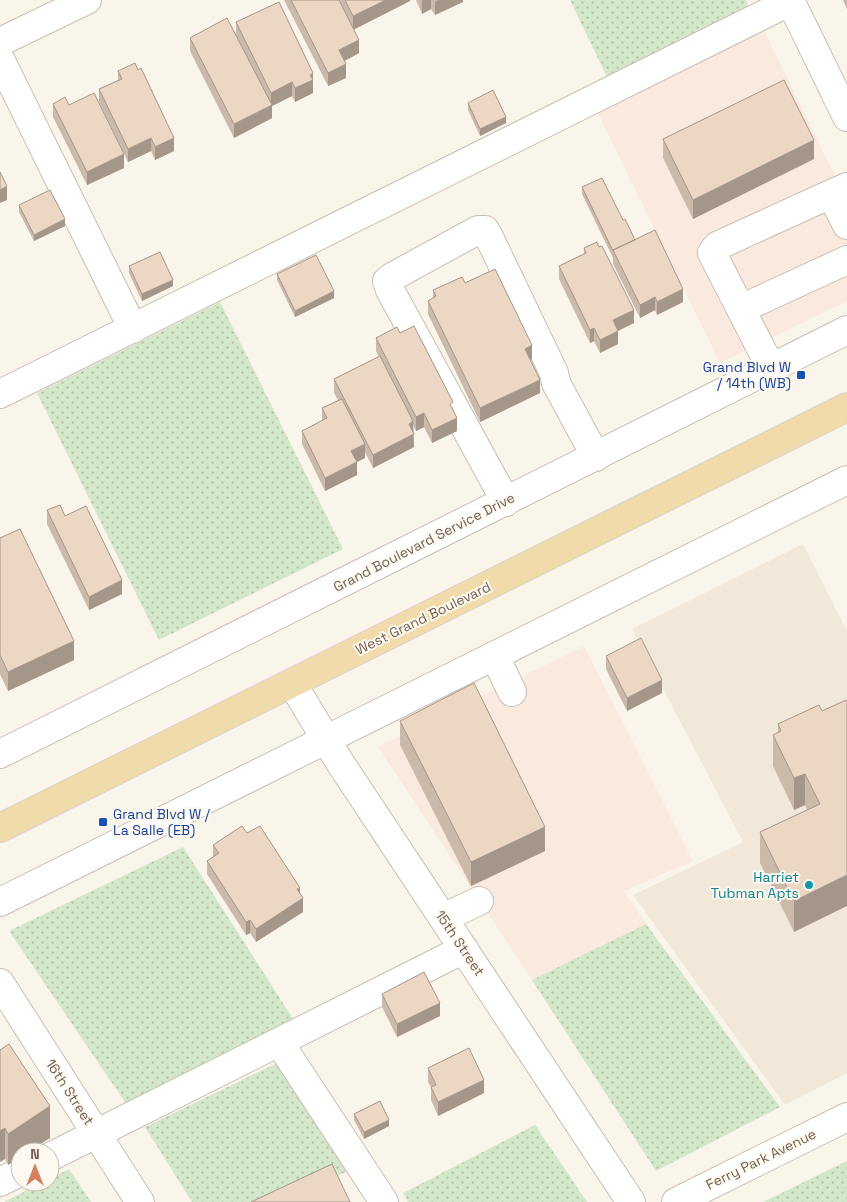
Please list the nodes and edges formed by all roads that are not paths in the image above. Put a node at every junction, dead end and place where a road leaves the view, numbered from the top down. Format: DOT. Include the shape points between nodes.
graph roads {
  1 [pos="87,0"];
  2 [pos="790,1"];
  3 [pos="0,42"];
  4 [pos="0,59"];
  5 [pos="847,117"];
  6 [pos="839,190"];
  7 [pos="847,225"];
  8 [pos="847,260"];
  9 [pos="741,310"];
  10 [pos="133,329"];
  11 [pos="847,330"];
  12 [pos="771,368"];
  13 [pos="0,394"];
  14 [pos="847,407"];
  15 [pos="596,457"];
  16 [pos="847,480"];
  17 [pos="506,502"];
  18 [pos="495,656"];
  19 [pos="292,683"];
  20 [pos="512,692"];
  21 [pos="326,740"];
  22 [pos="0,754"];
  23 [pos="1,825"];
  24 [pos="479,901"];
  25 [pos="0,902"];
  26 [pos="443,918"];
  27 [pos="464,949"];
  28 [pos="0,983"];
  29 [pos="280,1042"];
  30 [pos="847,1117"];
  31 [pos="96,1134"];
  32 [pos="60,1152"];
  33 [pos="140,1202"];
  34 [pos="384,1202"];
  35 [pos="631,1202"];
  36 [pos="676,1202"];
  1 -- 3 [label="street"];
  2 -- 5 [label="street"];
  2 -- 10 [label="street"];
  4 -- 10 [label="street"];
  6 -- 7 [label="street"];
  6 -- 9 [label="street" via="717,246 712,253"];
  8 -- 9 [label="street"];
  9 -- 12 [label="street"];
  10 -- 13 [label="street"];
  11 -- 12 [label="street, Grand Boulevard Service Drive"];
  12 -- 15 [label="street, Grand Boulevard Service Drive"];
  14 -- 19 [label="main road, West Grand Boulevard"];
  15 -- 17 [label="street, Grand Boulevard Service Drive"];
  15 -- 17 [label="street" via="556,383 490,237 485,230 478,230 387,281"];
  16 -- 18 [label="street"];
  17 -- 22 [label="street, Grand Boulevard Service Drive"];
  18 -- 20 [label="street"];
  18 -- 21 [label="street"];
  19 -- 21 [label="street, 15th Street"];
  19 -- 23 [label="main road, West Grand Boulevard"];
  21 -- 25 [label="street"];
  21 -- 26 [label="street, 15th Street"];
  24 -- 26 [label="street"];
  26 -- 27 [label="street, 15th Street"];
  27 -- 29 [label="street"];
  27 -- 35 [label="street, 15th Street"];
  28 -- 31 [label="street, 16th Street"];
  29 -- 31 [label="street"];
  29 -- 34 [label="street"];
  30 -- 36 [label="street, Ferry Park Avenue"];
  31 -- 32 [label="street"];
  31 -- 33 [label="street, 16th Street"];
}
